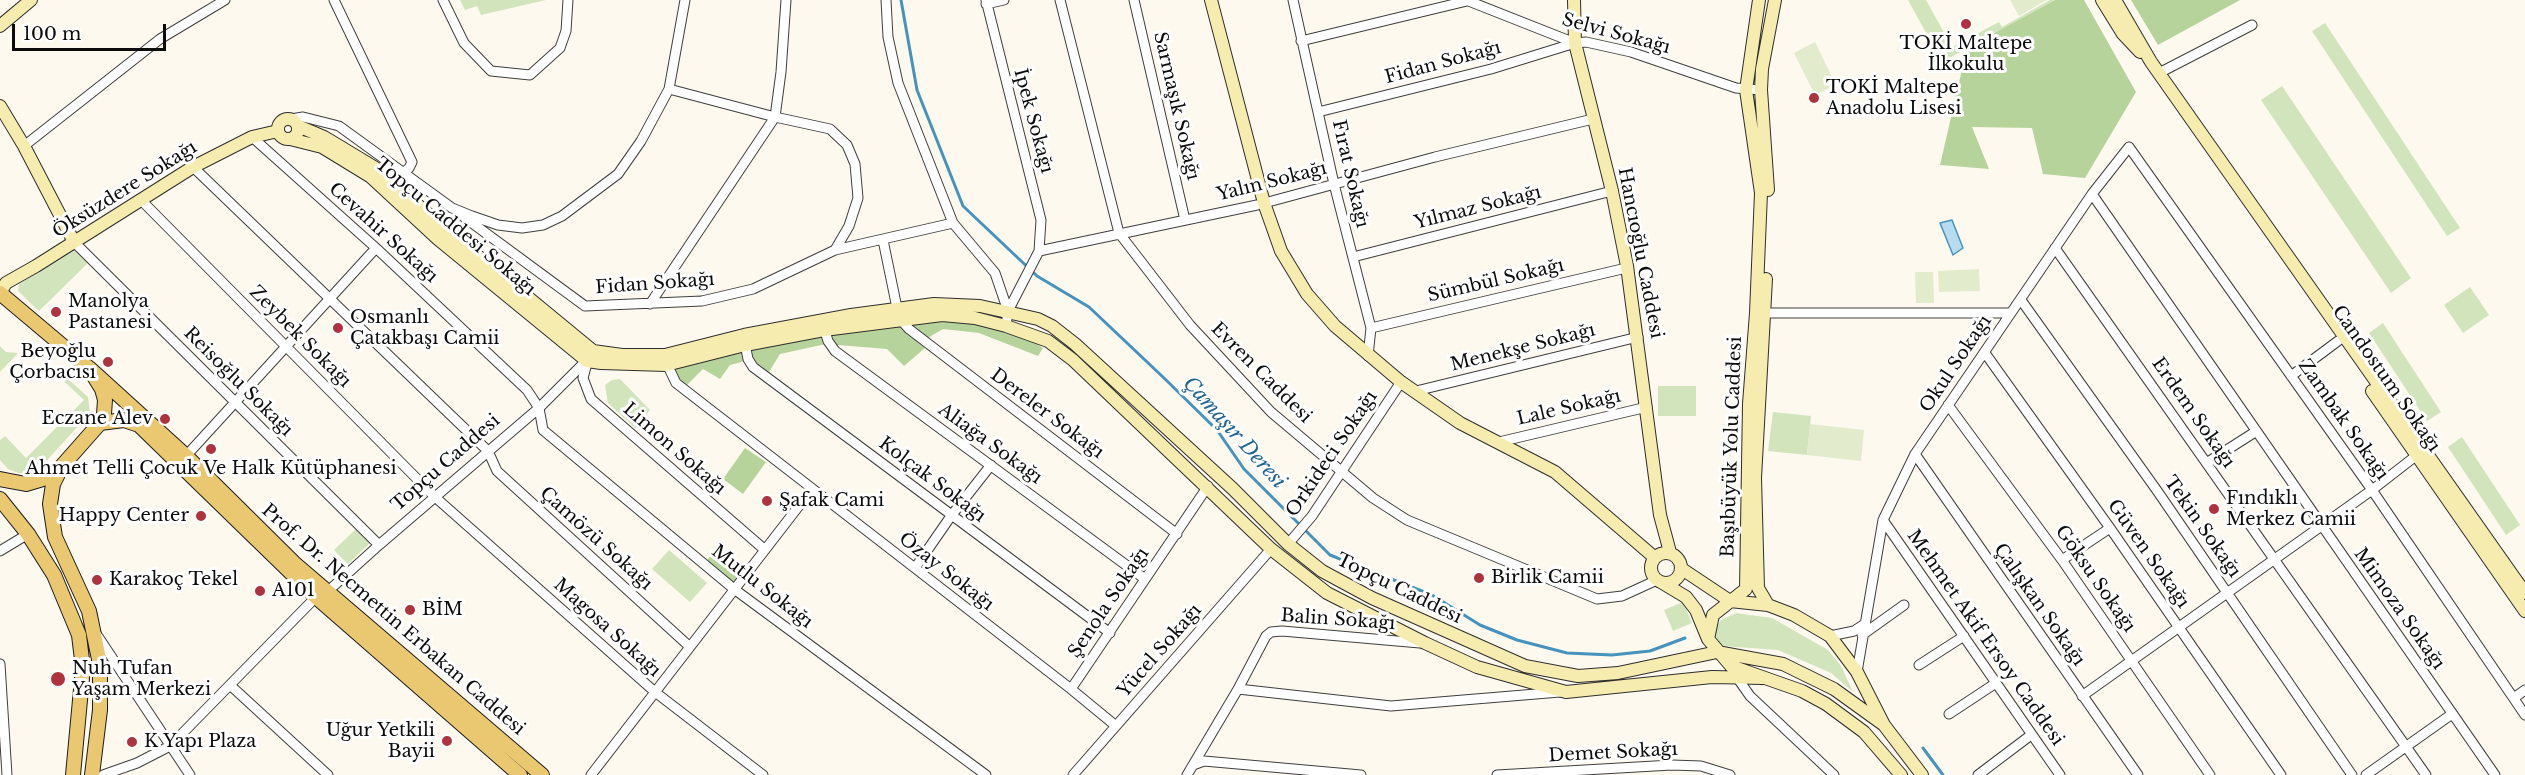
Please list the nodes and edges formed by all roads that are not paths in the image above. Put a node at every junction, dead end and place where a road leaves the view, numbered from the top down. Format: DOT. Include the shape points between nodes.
graph roads {
  1 [pos="31,0"];
  2 [pos="225,0"];
  3 [pos="334,0"];
  4 [pos="443,0"];
  5 [pos="568,0"];
  6 [pos="685,0"];
  7 [pos="786,0"];
  8 [pos="886,0"];
  9 [pos="1004,0"];
  10 [pos="1060,0"];
  11 [pos="1134,0"];
  12 [pos="1211,0"];
  13 [pos="1293,0"];
  14 [pos="1467,0"];
  15 [pos="1574,0"];
  16 [pos="1759,0"];
  17 [pos="1774,0"];
  18 [pos="2102,0"];
  19 [pos="2115,0"];
  20 [pos="986,2"];
  21 [pos="2252,25"];
  22 [pos="0,26"];
  23 [pos="1301,41"];
  24 [pos="1575,43"];
  25 [pos="2151,62"];
  26 [pos="2159,73"];
  27 [pos="669,89"];
  28 [pos="1746,90"];
  29 [pos="1761,90"];
  30 [pos="0,106"];
  31 [pos="1318,112"];
  32 [pos="775,117"];
  33 [pos="1593,119"];
  34 [pos="294,123"];
  35 [pos="278,131"];
  36 [pos="252,137"];
  37 [pos="290,140"];
  38 [pos="24,146"];
  39 [pos="2129,147"];
  40 [pos="2223,165"];
  41 [pos="194,167"];
  42 [pos="404,172"];
  43 [pos="1334,184"];
  44 [pos="1612,191"];
  45 [pos="2092,194"];
  46 [pos="141,200"];
  47 [pos="1264,203"];
  48 [pos="452,208"];
  49 [pos="1185,220"];
  50 [pos="953,223"];
  51 [pos="1119,233"];
  52 [pos="883,240"];
  53 [pos="74,242"];
  54 [pos="376,248"];
  55 [pos="2055,248"];
  56 [pos="835,250"];
  57 [pos="1039,251"];
  58 [pos="1353,257"];
  59 [pos="1627,266"];
  60 [pos="0,293"];
  61 [pos="330,299"];
  62 [pos="2021,300"];
  63 [pos="650,304"];
  64 [pos="1008,311"];
  65 [pos="898,313"];
  66 [pos="2010,313"];
  67 [pos="1760,314"];
  68 [pos="823,325"];
  69 [pos="1006,326"];
  70 [pos="1371,328"];
  71 [pos="1638,337"];
  72 [pos="744,340"];
  73 [pos="2338,341"];
  74 [pos="286,347"];
  75 [pos="1985,353"];
  76 [pos="590,356"];
  77 [pos="1368,356"];
  78 [pos="665,360"];
  79 [pos="88,368"];
  80 [pos="2291,376"];
  81 [pos="1401,382"];
  82 [pos="1416,391"];
  83 [pos="235,402"];
  84 [pos="1948,405"];
  85 [pos="1647,407"];
  86 [pos="539,408"];
  87 [pos="100,423"];
  88 [pos="2255,432"];
  89 [pos="1499,442"];
  90 [pos="488,451"];
  91 [pos="1915,454"];
  92 [pos="2417,455"];
  93 [pos="186,456"];
  94 [pos="2208,462"];
  95 [pos="991,465"];
  96 [pos="62,466"];
  97 [pos="1341,471"];
  98 [pos="0,479"];
  99 [pos="1208,486"];
  100 [pos="812,489"];
  101 [pos="2372,490"];
  102 [pos="435,497"];
  103 [pos="0,499"];
  104 [pos="951,516"];
  105 [pos="1883,520"];
  106 [pos="2321,526"];
  107 [pos="2110,528"];
  108 [pos="28,534"];
  109 [pos="1177,534"];
  110 [pos="1291,541"];
  111 [pos="379,545"];
  112 [pos="1271,549"];
  113 [pos="0,550"];
  114 [pos="765,550"];
  115 [pos="1658,558"];
  116 [pos="2275,559"];
  117 [pos="2062,560"];
  118 [pos="915,568"];
  119 [pos="1682,569"];
  120 [pos="1145,579"];
  121 [pos="1659,581"];
  122 [pos="735,589"];
  123 [pos="2227,592"];
  124 [pos="2525,594"];
  125 [pos="322,595"];
  126 [pos="1730,601"];
  127 [pos="1768,605"];
  128 [pos="1904,605"];
  129 [pos="2525,611"];
  130 [pos="2179,627"];
  131 [pos="1863,630"];
  132 [pos="94,631"];
  133 [pos="1110,633"];
  134 [pos="1830,636"];
  135 [pos="1964,636"];
  136 [pos="1708,639"];
  137 [pos="1425,643"];
  138 [pos="690,647"];
  139 [pos="1717,652"];
  140 [pos="2132,661"];
  141 [pos="0,664"];
  142 [pos="1919,665"];
  143 [pos="1857,672"];
  144 [pos="1736,676"];
  145 [pos="1762,678"];
  146 [pos="1996,683"];
  147 [pos="230,685"];
  148 [pos="1071,689"];
  149 [pos="1238,689"];
  150 [pos="2525,690"];
  151 [pos="655,692"];
  152 [pos="1566,692"];
  153 [pos="2082,696"];
  154 [pos="2514,698"];
  155 [pos="1949,714"];
  156 [pos="2452,714"];
  157 [pos="2525,715"];
  158 [pos="1884,725"];
  159 [pos="1116,726"];
  160 [pos="2031,735"];
  161 [pos="170,746"];
  162 [pos="2406,747"];
  163 [pos="1193,765"];
  164 [pos="1899,774"];
  165 [pos="8,775"];
  166 [pos="73,775"];
  167 [pos="92,775"];
  168 [pos="103,775"];
  169 [pos="190,775"];
  170 [pos="328,775"];
  171 [pos="520,775"];
  172 [pos="542,775"];
  173 [pos="591,775"];
  174 [pos="763,775"];
  175 [pos="986,775"];
  176 [pos="1073,775"];
  177 [pos="1187,775"];
  178 [pos="1361,775"];
  179 [pos="1497,775"];
  180 [pos="1730,775"];
  181 [pos="1834,775"];
  182 [pos="1922,775"];
  183 [pos="1978,775"];
  184 [pos="2060,775"];
  185 [pos="2138,775"];
  186 [pos="2210,775"];
  187 [pos="2281,775"];
  188 [pos="2352,775"];
  189 [pos="2366,775"];
  190 [pos="2426,775"];
  191 [pos="2495,775"];
  1 -- 22 [label="street"];
  2 -- 38 [label="street" via="160,39"];
  3 -- 42 [label="street" via="412,162"];
  4 -- 5 [label="street" via="464,43 491,71 530,75 560,48 566,31"];
  6 -- 27 [label="street"];
  7 -- 32 [label="street"];
  8 -- 50 [label="street" via="888,38 898,83"];
  9 -- 20 [label="street"];
  10 -- 51 [label="street, Evren Caddesi"];
  11 -- 49 [label="street, Sarmaşık Sokağı"];
  12 -- 47 [label="street"];
  13 -- 23 [label="street, Fırat Sokağı"];
  14 -- 23 [label="street"];
  14 -- 24 [label="street, Selvi Sokağı"];
  15 -- 24 [label="street, Hancıoğlu Caddesi"];
  16 -- 28 [label="street, Başıbüyük Yolu Caddesi"];
  17 -- 29 [label="street, Başıbüyük Yolu Caddesi"];
  18 -- 25 [label="street" via="2123,34"];
  19 -- 25 [label="street"];
  20 -- 57 [label="street, İpek Sokağı" via="1041,220"];
  21 -- 26 [label="street"];
  23 -- 31 [label="street, Fırat Sokağı"];
  24 -- 28 [label="street, Selvi Sokağı" via="1630,52"];
  24 -- 31 [label="street, Fidan Sokağı" via="1491,69"];
  24 -- 33 [label="street, Hancıoğlu Caddesi"];
  25 -- 26 [label="street"];
  26 -- 40 [label="street"];
  27 -- 32 [label="street"];
  27 -- 48 [label="street" via="618,174 562,216 543,225 522,228 498,225"];
  28 -- 29 [label="street, Selvi Sokağı"];
  28 -- 67 [label="street, Başıbüyük Yolu Caddesi" via="1761,193"];
  29 -- 67 [label="street, Başıbüyük Yolu Caddesi" via="1768,194"];
  30 -- 38 [label="street"];
  31 -- 43 [label="street, Fırat Sokağı"];
  32 -- 56 [label="street" via="830,129 847,146 855,164 858,198 849,226"];
  32 -- 63 [label="street"];
  33 -- 43 [label="street, Yalın Sokağı"];
  33 -- 44 [label="street, Hancıoğlu Caddesi"];
  34 -- 35 [label="street" via="281,122"];
  34 -- 37 [label="street" via="298,133"];
  34 -- 42 [label="street" via="303,117 339,126"];
  34 -- 76 [label="street" via="376,168"];
  35 -- 36 [label="street, Öksüzdere Sokağı"];
  35 -- 37 [label="street"];
  36 -- 41 [label="street, Öksüzdere Sokağı"];
  36 -- 54 [label="street, Cevahir Sokağı"];
  37 -- 76 [label="street, Topçu Caddesi Sokağı" via="322,147 371,177 438,238"];
  38 -- 53 [label="street"];
  39 -- 45 [label="street, Okul Sokağı"];
  39 -- 80 [label="street, Zambak Sokağı"];
  40 -- 73 [label="street, Candostum Sokağı" via="2234,191"];
  40 -- 124 [label="street"];
  41 -- 46 [label="street, Öksüzdere Sokağı"];
  41 -- 61 [label="street, Çamözü Sokağı"];
  42 -- 48 [label="street, Fidan Sokağı"];
  43 -- 47 [label="street, Yalın Sokağı"];
  43 -- 58 [label="street, Fırat Sokağı"];
  44 -- 58 [label="street, Yılmaz Sokağı"];
  44 -- 59 [label="street, Hancıoğlu Caddesi"];
  45 -- 55 [label="street, Okul Sokağı"];
  45 -- 88 [label="street, Mimoza Sokağı"];
  46 -- 53 [label="street, Öksüzdere Sokağı"];
  46 -- 74 [label="street, Zeybek Sokağı"];
  47 -- 49 [label="street, Yalın Sokağı"];
  47 -- 77 [label="street" via="1281,251 1307,294"];
  48 -- 63 [label="street, Fidan Sokağı" via="585,306"];
  49 -- 51 [label="street, Yalın Sokağı"];
  50 -- 52 [label="street, Fidan Sokağı"];
  50 -- 64 [label="street" via="996,273"];
  51 -- 57 [label="street, Yalın Sokağı"];
  51 -- 97 [label="street, Evren Caddesi" via="1190,325 1271,412"];
  52 -- 56 [label="street, Fidan Sokağı"];
  52 -- 65 [label="street"];
  53 -- 60 [label="street, Öksüzdere Sokağı" via="6,283"];
  53 -- 83 [label="street, Reisoğlu Sokağı"];
  54 -- 61 [label="street"];
  54 -- 86 [label="street, Cevahir Sokağı" via="527,390"];
  55 -- 62 [label="street, Okul Sokağı"];
  55 -- 94 [label="street, Erdem Sokağı"];
  56 -- 63 [label="street, Fidan Sokağı" via="753,290 702,301"];
  57 -- 64 [label="street"];
  58 -- 70 [label="street, Fırat Sokağı"];
  59 -- 70 [label="street, Sümbül Sokağı"];
  59 -- 71 [label="street, Hancıoğlu Caddesi"];
  60 -- 79 [label="main road, Prof. Dr. Necmettin Erbakan Caddesi"];
  61 -- 74 [label="street"];
  61 -- 90 [label="street, Çamözü Sokağı"];
  62 -- 66 [label="street, Okul Sokağı"];
  62 -- 123 [label="street, Tekin Sokağı"];
  64 -- 65 [label="street, Topçu Caddesi" via="934,304"];
  64 -- 69 [label="street"];
  64 -- 110 [label="street, Topçu Caddesi" via="1038,319 1075,344"];
  65 -- 68 [label="street, Topçu Caddesi"];
  65 -- 69 [label="street, Topçu Caddesi" via="975,318"];
  65 -- 109 [label="street, Dereler Sokağı" via="909,329"];
  66 -- 67 [label="street"];
  66 -- 75 [label="street, Okul Sokağı"];
  67 -- 126 [label="street, Başıbüyük Yolu Caddesi" via="1749,404 1746,590"];
  67 -- 127 [label="street, Başıbüyük Yolu Caddesi" via="1755,478 1758,588"];
  68 -- 72 [label="street, Topçu Caddesi"];
  68 -- 95 [label="street, Aliağa Sokağı" via="835,351"];
  69 -- 99 [label="street, Topçu Caddesi" via="1048,342 1072,360"];
  70 -- 77 [label="street, Fırat Sokağı"];
  71 -- 82 [label="street, Menekşe Sokağı"];
  71 -- 85 [label="street, Hancıoğlu Caddesi"];
  72 -- 78 [label="street, Topçu Caddesi"];
  72 -- 104 [label="street, Kolçak Sokağı" via="753,367"];
  73 -- 80 [label="street"];
  73 -- 92 [label="street, Candostum Sokağı"];
  74 -- 83 [label="street"];
  74 -- 102 [label="street, Zeybek Sokağı"];
  75 -- 84 [label="street, Okul Sokağı"];
  75 -- 107 [label="street, Güven Sokağı"];
  76 -- 78 [label="street, Topçu Caddesi" via="601,363"];
  76 -- 86 [label="street, Topçu Caddesi"];
  76 -- 114 [label="street, Limon Sokağı" via="583,378 591,399"];
  77 -- 81 [label="street"];
  78 -- 100 [label="street, Özay Sokağı" via="676,383"];
  79 -- 87 [label="main road" via="105,400"];
  79 -- 93 [label="main road, Prof. Dr. Necmettin Erbakan Caddesi"];
  80 -- 101 [label="street, Zambak Sokağı"];
  81 -- 82 [label="street"];
  81 -- 97 [label="street, Orkideci Sokağı"];
  82 -- 89 [label="street" via="1460,423"];
  83 -- 93 [label="street"];
  83 -- 111 [label="street, Reisoğlu Sokağı"];
  84 -- 91 [label="street, Okul Sokağı"];
  84 -- 117 [label="street, Göksu Sokağı"];
  85 -- 89 [label="street, Lale Sokağı"];
  85 -- 115 [label="street, Hancıoğlu Caddesi" via="1660,515"];
  86 -- 90 [label="street, Topçu Caddesi"];
  86 -- 122 [label="street, Mutlu Sokağı" via="543,430"];
  87 -- 96 [label="main road"];
  87 -- 125 [label="main road, Prof. Dr. Necmettin Erbakan Caddesi" via="124,420 139,425"];
  88 -- 94 [label="street"];
  88 -- 106 [label="street, Mimoza Sokağı"];
  89 -- 115 [label="street" via="1555,472"];
  90 -- 102 [label="street, Topçu Caddesi"];
  90 -- 138 [label="street, Çamözü Sokağı" via="497,471"];
  91 -- 105 [label="street, Okul Sokağı"];
  91 -- 153 [label="street, Çalışkan Sokağı"];
  92 -- 101 [label="street"];
  92 -- 129 [label="street, Candostum Sokağı"];
  93 -- 125 [label="main road, Prof. Dr. Necmettin Erbakan Caddesi"];
  94 -- 116 [label="street, Erdem Sokağı"];
  95 -- 104 [label="street"];
  95 -- 120 [label="street, Aliağa Sokağı"];
  96 -- 98 [label="main road" via="46,478 26,484"];
  96 -- 132 [label="main road" via="53,484 50,504 55,537"];
  97 -- 110 [label="street, Orkideci Sokağı"];
  97 -- 121 [label="street, Evren Caddesi" via="1407,520 1597,599 1622,596"];
  99 -- 109 [label="street, Şenola Sokağı"];
  99 -- 112 [label="street, Topçu Caddesi"];
  100 -- 114 [label="street"];
  100 -- 118 [label="street, Özay Sokağı"];
  101 -- 106 [label="street"];
  101 -- 154 [label="street, Zambak Sokağı"];
  102 -- 111 [label="street, Topçu Caddesi"];
  102 -- 151 [label="street, Magosa Sokağı"];
  103 -- 108 [label="main road"];
  104 -- 118 [label="street"];
  104 -- 133 [label="street, Kolçak Sokağı"];
  105 -- 131 [label="street, Okul Sokağı"];
  105 -- 135 [label="street, Mehmet Akif Ersoy Caddesi"];
  106 -- 116 [label="street"];
  106 -- 156 [label="street, Mimoza Sokağı"];
  107 -- 117 [label="street"];
  107 -- 130 [label="street, Güven Sokağı"];
  108 -- 113 [label="street"];
  108 -- 166 [label="main road" via="54,575 79,635 83,668"];
  109 -- 120 [label="street, Şenola Sokağı"];
  110 -- 139 [label="street, Topçu Caddesi" via="1322,571 1372,598 1525,666 1578,676 1618,673"];
  111 -- 125 [label="street, Topçu Caddesi"];
  112 -- 137 [label="street, Topçu Caddesi" via="1327,593"];
  112 -- 159 [label="street, Yücel Sokağı"];
  114 -- 122 [label="street"];
  115 -- 119 [label="street" via="1679,559"];
  115 -- 121 [label="street"];
  116 -- 123 [label="street"];
  116 -- 162 [label="street, Erdem Sokağı"];
  117 -- 140 [label="street, Göksu Sokağı"];
  118 -- 148 [label="street, Özay Sokağı"];
  119 -- 121 [label="street" via="1674,581"];
  119 -- 126 [label="street"];
  120 -- 133 [label="street, Şenola Sokağı"];
  121 -- 136 [label="street" via="1686,597"];
  122 -- 138 [label="street"];
  122 -- 175 [label="street, Mutlu Sokağı"];
  123 -- 130 [label="street"];
  123 -- 188 [label="street, Tekin Sokağı"];
  125 -- 147 [label="street, Topçu Caddesi"];
  125 -- 171 [label="main road, Prof. Dr. Necmettin Erbakan Caddesi"];
  125 -- 172 [label="main road, Prof. Dr. Necmettin Erbakan Caddesi"];
  126 -- 127 [label="street"];
  126 -- 136 [label="street, Başıbüyük Yolu Caddesi" via="1713,615"];
  127 -- 134 [label="street"];
  128 -- 131 [label="street"];
  130 -- 140 [label="street"];
  130 -- 187 [label="street, Güven Sokağı"];
  131 -- 134 [label="street"];
  131 -- 143 [label="street, Okul Sokağı"];
  132 -- 161 [label="street"];
  132 -- 167 [label="main road" via="101,683"];
  133 -- 148 [label="street, Şenola Sokağı"];
  134 -- 143 [label="street"];
  135 -- 142 [label="street"];
  135 -- 146 [label="street, Mehmet Akif Ersoy Caddesi"];
  136 -- 139 [label="street"];
  137 -- 149 [label="street, Balin Sokağı" via="1275,631 1266,636"];
  137 -- 152 [label="street, Topçu Caddesi" via="1477,667"];
  138 -- 151 [label="street"];
  139 -- 145 [label="street" via="1731,666"];
  139 -- 158 [label="street, Topçu Caddesi" via="1784,664 1834,689"];
  140 -- 153 [label="street"];
  140 -- 186 [label="street, Göksu Sokağı"];
  141 -- 165 [label="street"];
  143 -- 158 [label="street"];
  144 -- 145 [label="street, Topçu Caddesi"];
  144 -- 152 [label="street, Topçu Caddesi"];
  144 -- 181 [label="street" via="1750,696"];
  145 -- 164 [label="street" via="1802,691 1826,704 1864,732"];
  146 -- 155 [label="street"];
  146 -- 160 [label="street, Mehmet Akif Ersoy Caddesi"];
  147 -- 161 [label="street, Topçu Caddesi"];
  147 -- 170 [label="street"];
  148 -- 159 [label="street"];
  149 -- 152 [label="street" via="1391,706"];
  149 -- 163 [label="street, Balin Sokağı"];
  150 -- 154 [label="street"];
  151 -- 173 [label="street"];
  151 -- 174 [label="street, Magosa Sokağı"];
  153 -- 185 [label="street, Çalışkan Sokağı"];
  154 -- 157 [label="street, Zambak Sokağı"];
  156 -- 162 [label="street"];
  156 -- 191 [label="street, Mimoza Sokağı"];
  158 -- 182 [label="street"];
  159 -- 176 [label="street, Yücel Sokağı"];
  160 -- 183 [label="street"];
  160 -- 184 [label="street, Mehmet Akif Ersoy Caddesi"];
  161 -- 168 [label="street, Topçu Caddesi"];
  161 -- 169 [label="street"];
  162 -- 189 [label="street"];
  162 -- 190 [label="street, Erdem Sokağı"];
  163 -- 177 [label="street, Balin Sokağı"];
  163 -- 178 [label="street" via="1203,761"];
  179 -- 180 [label="street, Demet Sokağı" via="1671,765 1701,766"];
}
